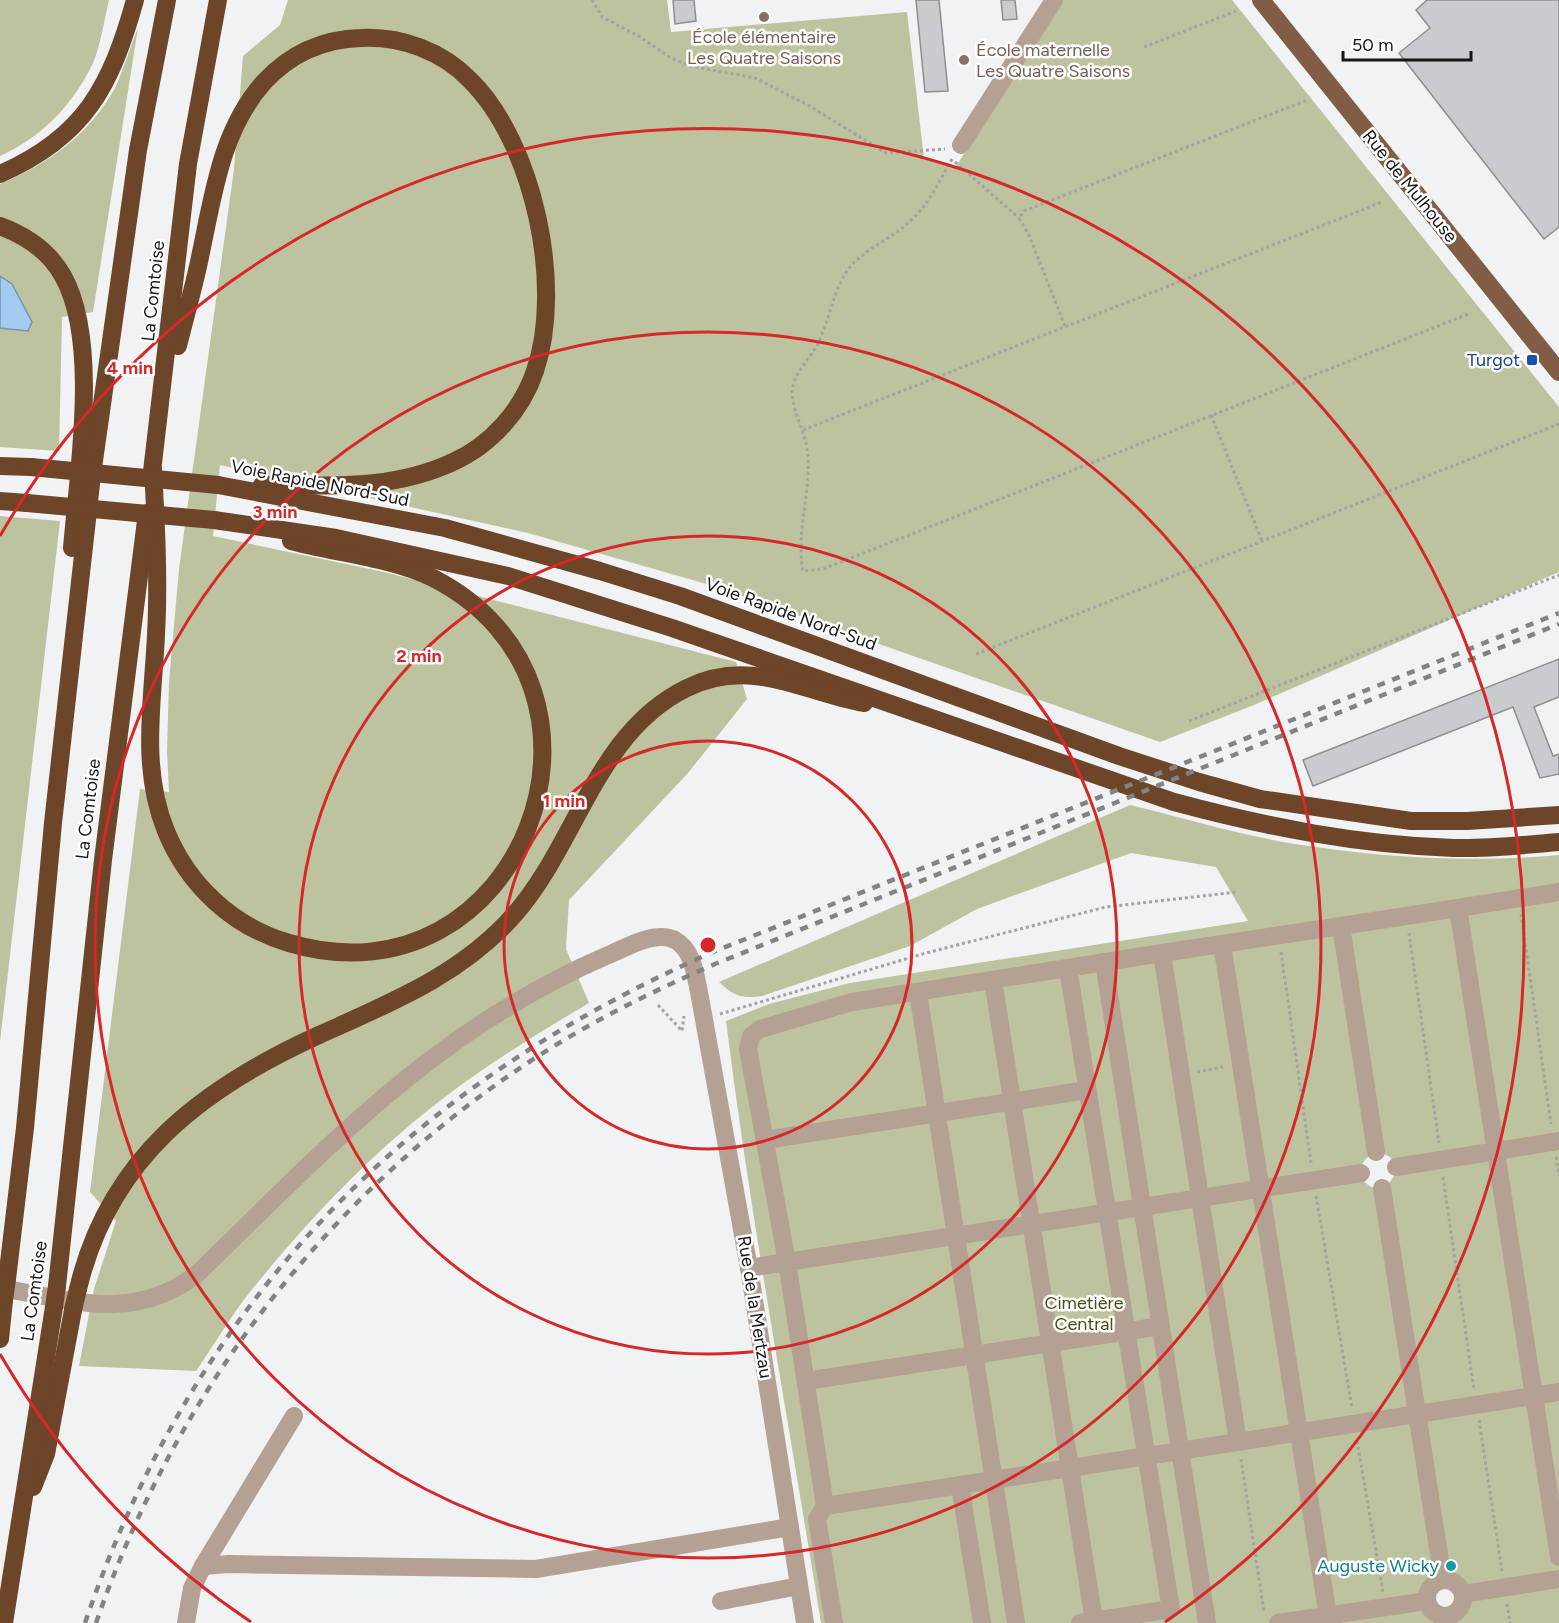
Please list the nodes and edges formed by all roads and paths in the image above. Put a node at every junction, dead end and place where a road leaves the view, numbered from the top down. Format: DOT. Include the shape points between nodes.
graph roads {
  1 [pos="135,0"];
  2 [pos="167,0"];
  3 [pos="218,0"];
  4 [pos="592,0"];
  5 [pos="1054,0"];
  6 [pos="1261,0"];
  7 [pos="1236,11"];
  8 [pos="1144,47"];
  9 [pos="1307,100"];
  10 [pos="956,153"];
  11 [pos="0,174"];
  12 [pos="1382,202"];
  13 [pos="1019,218"];
  14 [pos="0,226"];
  15 [pos="1471,313"];
  16 [pos="1065,326"];
  17 [pos="1559,372"];
  18 [pos="162,408"];
  19 [pos="1211,415"];
  20 [pos="1559,424"];
  21 [pos="803,430"];
  22 [pos="0,466"];
  23 [pos="153,469"];
  24 [pos="218,485"];
  25 [pos="0,501"];
  26 [pos="214,520"];
  27 [pos="1262,541"];
  28 [pos="1559,575"];
  29 [pos="976,654"];
  30 [pos="924,715"];
  31 [pos="1189,722"];
  32 [pos="1559,815"];
  33 [pos="53,823"];
  34 [pos="1559,842"];
  35 [pos="1238,892"];
  36 [pos="1559,892"];
  37 [pos="1519,898"];
  38 [pos="1458,908"];
  39 [pos="1406,916"];
  40 [pos="1341,926"];
  41 [pos="1278,935"];
  42 [pos="1222,944"];
  43 [pos="1162,953"];
  44 [pos="1104,962"];
  45 [pos="1068,968"];
  46 [pos="993,980"];
  47 [pos="918,992"];
  48 [pos="658,1005"];
  49 [pos="704,1019"];
  50 [pos="677,1028"];
  51 [pos="1241,1064"];
  52 [pos="1181,1074"];
  53 [pos="1088,1090"];
  54 [pos="1012,1101"];
  55 [pos="936,1113"];
  56 [pos="765,1140"];
  57 [pos="1556,1141"];
  58 [pos="1497,1151"];
  59 [pos="1376,1152"];
  60 [pos="1441,1160"];
  61 [pos="1396,1167"];
  62 [pos="1361,1173"];
  63 [pos="1559,1176"];
  64 [pos="1313,1180"];
  65 [pos="1260,1188"];
  66 [pos="1382,1188"];
  67 [pos="1199,1197"];
  68 [pos="1142,1206"];
  69 [pos="1106,1211"];
  70 [pos="1031,1223"];
  71 [pos="955,1235"];
  72 [pos="786,1262"];
  73 [pos="749,1268"];
  74 [pos="4,1289"];
  75 [pos="1161,1326"];
  76 [pos="1126,1331"];
  77 [pos="0,1339"];
  78 [pos="1050,1344"];
  79 [pos="973,1356"];
  80 [pos="806,1381"];
  81 [pos="1559,1392"];
  82 [pos="1533,1396"];
  83 [pos="1477,1405"];
  84 [pos="1417,1414"];
  85 [pos="294,1416"];
  86 [pos="1354,1424"];
  87 [pos="1298,1432"];
  88 [pos="1238,1442"];
  89 [pos="1180,1451"];
  90 [pos="1146,1456"];
  91 [pos="1070,1468"];
  92 [pos="993,1479"];
  93 [pos="960,1485"];
  94 [pos="825,1506"];
  95 [pos="21,1517"];
  96 [pos="790,1527"];
  97 [pos="1559,1557"];
  98 [pos="203,1566"];
  99 [pos="1559,1579"];
  100 [pos="1443,1580"];
  101 [pos="799,1586"];
  102 [pos="1505,1588"];
  103 [pos="1463,1594"];
  104 [pos="721,1601"];
  105 [pos="1427,1601"];
  106 [pos="1386,1607"];
  107 [pos="1329,1619"];
  108 [pos="1450,1619"];
  109 [pos="1087,1622"];
  110 [pos="4,1623"];
  111 [pos="186,1623"];
  112 [pos="805,1623"];
  113 [pos="834,1623"];
  114 [pos="982,1623"];
  115 [pos="1016,1623"];
  116 [pos="1207,1623"];
  117 [pos="1265,1623"];
  118 [pos="1278,1623"];
  119 [pos="1510,1623"];
  1 -- 11 [label="highway" via="114,65 79,122 38,156"];
  2 -- 33 [label="highway, La Comtoise" via="138,150 97,440"];
  3 -- 18 [label="highway, La Comtoise" via="188,164"];
  4 -- 10 [label="path" via="602,17 670,58 690,66 755,78 886,153 944,149"];
  5 -- 10 [label="street"];
  6 -- 17 [label="main road, Rue de Mulhouse"];
  7 -- 8 [label="path"];
  9 -- 13 [label="path" via="1024,211"];
  10 -- 13 [label="path"];
  10 -- 21 [label="path" via="928,201 908,223 848,270 837,289 820,340 794,383 793,403"];
  12 -- 16 [label="path"];
  13 -- 16 [label="path"];
  14 -- 33 [label="highway" via="34,243 49,256 63,276 78,318 81,341 83,391"];
  15 -- 19 [label="path"];
  16 -- 21 [label="path"];
  18 -- 23 [label="highway, La Comtoise"];
  18 -- 24 [label="highway" via="223,158 241,116 264,82 292,57 348,38 404,42 440,56 458,69 485,97 509,137 540,232 546,312 541,351 517,409 489,439 455,461 411,478 352,487"];
  19 -- 21 [label="path" via="823,569 803,571 801,521 808,478"];
  19 -- 27 [label="path"];
  20 -- 27 [label="path"];
  22 -- 24 [label="highway, Voie Rapide Nord-Sud, bridge"];
  23 -- 26 [label="highway" via="157,548 150,765 159,812 177,855 219,905 239,921 279,940 329,951 355,952 383,950 429,936 487,895 526,835 541,785 544,755 539,715 515,652 468,600 431,577"];
  23 -- 95 [label="highway, La Comtoise, bridge" via="103,860 57,1286"];
  24 -- 32 [label="highway, Voie Rapide Nord-Sud" via="445,528 600,571 680,596 1119,756 1260,799 1411,821"];
  25 -- 26 [label="highway, bridge"];
  26 -- 30 [label="highway" via="336,538 508,576 672,627"];
  27 -- 29 [label="path"];
  28 -- 31 [label="path"];
  30 -- 34 [label="highway" via="1174,802 1274,827 1334,838 1456,848"];
  30 -- 95 [label="highway, bridge" via="829,697 755,674 715,677 688,687 664,701 622,742 540,881 486,943 421,988 236,1077 168,1128 118,1190 95,1235 73,1310 46,1454"];
  33 -- 74 [label="highway, La Comtoise" via="25,1128"];
  35 -- 49 [label="path" via="1106,907 926,952"];
  36 -- 37 [label="street"];
  37 -- 38 [label="street"];
  37 -- 57 [label="path"];
  38 -- 39 [label="street"];
  38 -- 58 [label="street"];
  39 -- 40 [label="street"];
  39 -- 60 [label="path"];
  40 -- 41 [label="street"];
  40 -- 59 [label="street"];
  41 -- 42 [label="street"];
  41 -- 64 [label="path"];
  42 -- 43 [label="street"];
  42 -- 51 [label="street"];
  43 -- 44 [label="street"];
  43 -- 52 [label="street"];
  44 -- 45 [label="street"];
  44 -- 68 [label="street"];
  45 -- 46 [label="street"];
  45 -- 53 [label="street"];
  46 -- 47 [label="street"];
  46 -- 54 [label="street"];
  47 -- 55 [label="street"];
  47 -- 56 [label="street" via="852,1002 760,1029 751,1036 748,1049"];
  48 -- 50 [label="path"];
  49 -- 73 [label="street, Rue de la Mertzau"];
  49 -- 74 [label="street, Rue de la Mertzau" via="688,954 677,941 660,937 636,943 511,1004 447,1046 385,1094 197,1274 157,1298 113,1305"];
  51 -- 52 [label="path"];
  51 -- 65 [label="street"];
  52 -- 67 [label="street"];
  53 -- 54 [label="street"];
  53 -- 69 [label="street"];
  54 -- 55 [label="street"];
  54 -- 70 [label="street"];
  55 -- 56 [label="street"];
  55 -- 71 [label="street"];
  56 -- 72 [label="street"];
  57 -- 58 [label="street"];
  57 -- 63 [label="path"];
  58 -- 60 [label="street"];
  58 -- 82 [label="street"];
  59 -- 61 [label="street" via="1392,1159"];
  59 -- 62 [label="street" via="1361,1164"];
  60 -- 61 [label="street"];
  60 -- 83 [label="path"];
  61 -- 66 [label="street" via="1390,1184"];
  62 -- 64 [label="street"];
  62 -- 66 [label="street" via="1365,1182"];
  64 -- 65 [label="street"];
  64 -- 86 [label="path"];
  65 -- 67 [label="street"];
  65 -- 87 [label="street"];
  66 -- 84 [label="street"];
  67 -- 68 [label="street"];
  67 -- 88 [label="street"];
  68 -- 69 [label="street"];
  68 -- 75 [label="street"];
  69 -- 70 [label="street"];
  69 -- 76 [label="street"];
  70 -- 71 [label="street"];
  70 -- 78 [label="street"];
  71 -- 72 [label="street"];
  71 -- 79 [label="street"];
  72 -- 73 [label="street"];
  72 -- 80 [label="street"];
  73 -- 96 [label="street, Rue de la Mertzau"];
  74 -- 77 [label="highway, La Comtoise"];
  75 -- 76 [label="street"];
  75 -- 89 [label="street"];
  76 -- 78 [label="street"];
  76 -- 90 [label="street"];
  78 -- 79 [label="street"];
  78 -- 91 [label="street"];
  79 -- 80 [label="street"];
  79 -- 92 [label="street"];
  80 -- 94 [label="street"];
  81 -- 82 [label="street"];
  82 -- 83 [label="street"];
  82 -- 97 [label="street"];
  83 -- 84 [label="street"];
  83 -- 102 [label="path"];
  84 -- 86 [label="street"];
  84 -- 100 [label="street"];
  85 -- 98 [label="street"];
  86 -- 87 [label="street"];
  86 -- 106 [label="path"];
  87 -- 88 [label="street"];
  87 -- 107 [label="street"];
  88 -- 89 [label="street"];
  88 -- 117 [label="path"];
  89 -- 90 [label="street"];
  89 -- 116 [label="street"];
  90 -- 91 [label="street"];
  90 -- 109 [label="street" via="1170,1609"];
  91 -- 92 [label="street"];
  91 -- 109 [label="street"];
  92 -- 93 [label="street"];
  92 -- 115 [label="street"];
  93 -- 94 [label="street"];
  93 -- 114 [label="street"];
  94 -- 113 [label="street" via="817,1519"];
  95 -- 110 [label="highway, La Comtoise"];
  96 -- 98 [label="street" via="536,1569"];
  96 -- 101 [label="street, Rue de la Mertzau"];
  98 -- 111 [label="street" via="192,1588"];
  99 -- 102 [label="street"];
  100 -- 103 [label="street" via="1459,1586"];
  100 -- 105 [label="street" via="1434,1584"];
  101 -- 104 [label="street"];
  101 -- 112 [label="street, Rue de la Mertzau"];
  102 -- 103 [label="street"];
  102 -- 119 [label="path"];
  103 -- 108 [label="street" via="1462,1604"];
  105 -- 106 [label="street"];
  105 -- 108 [label="street" via="1431,1610"];
  106 -- 107 [label="street"];
  107 -- 118 [label="street"];
}
